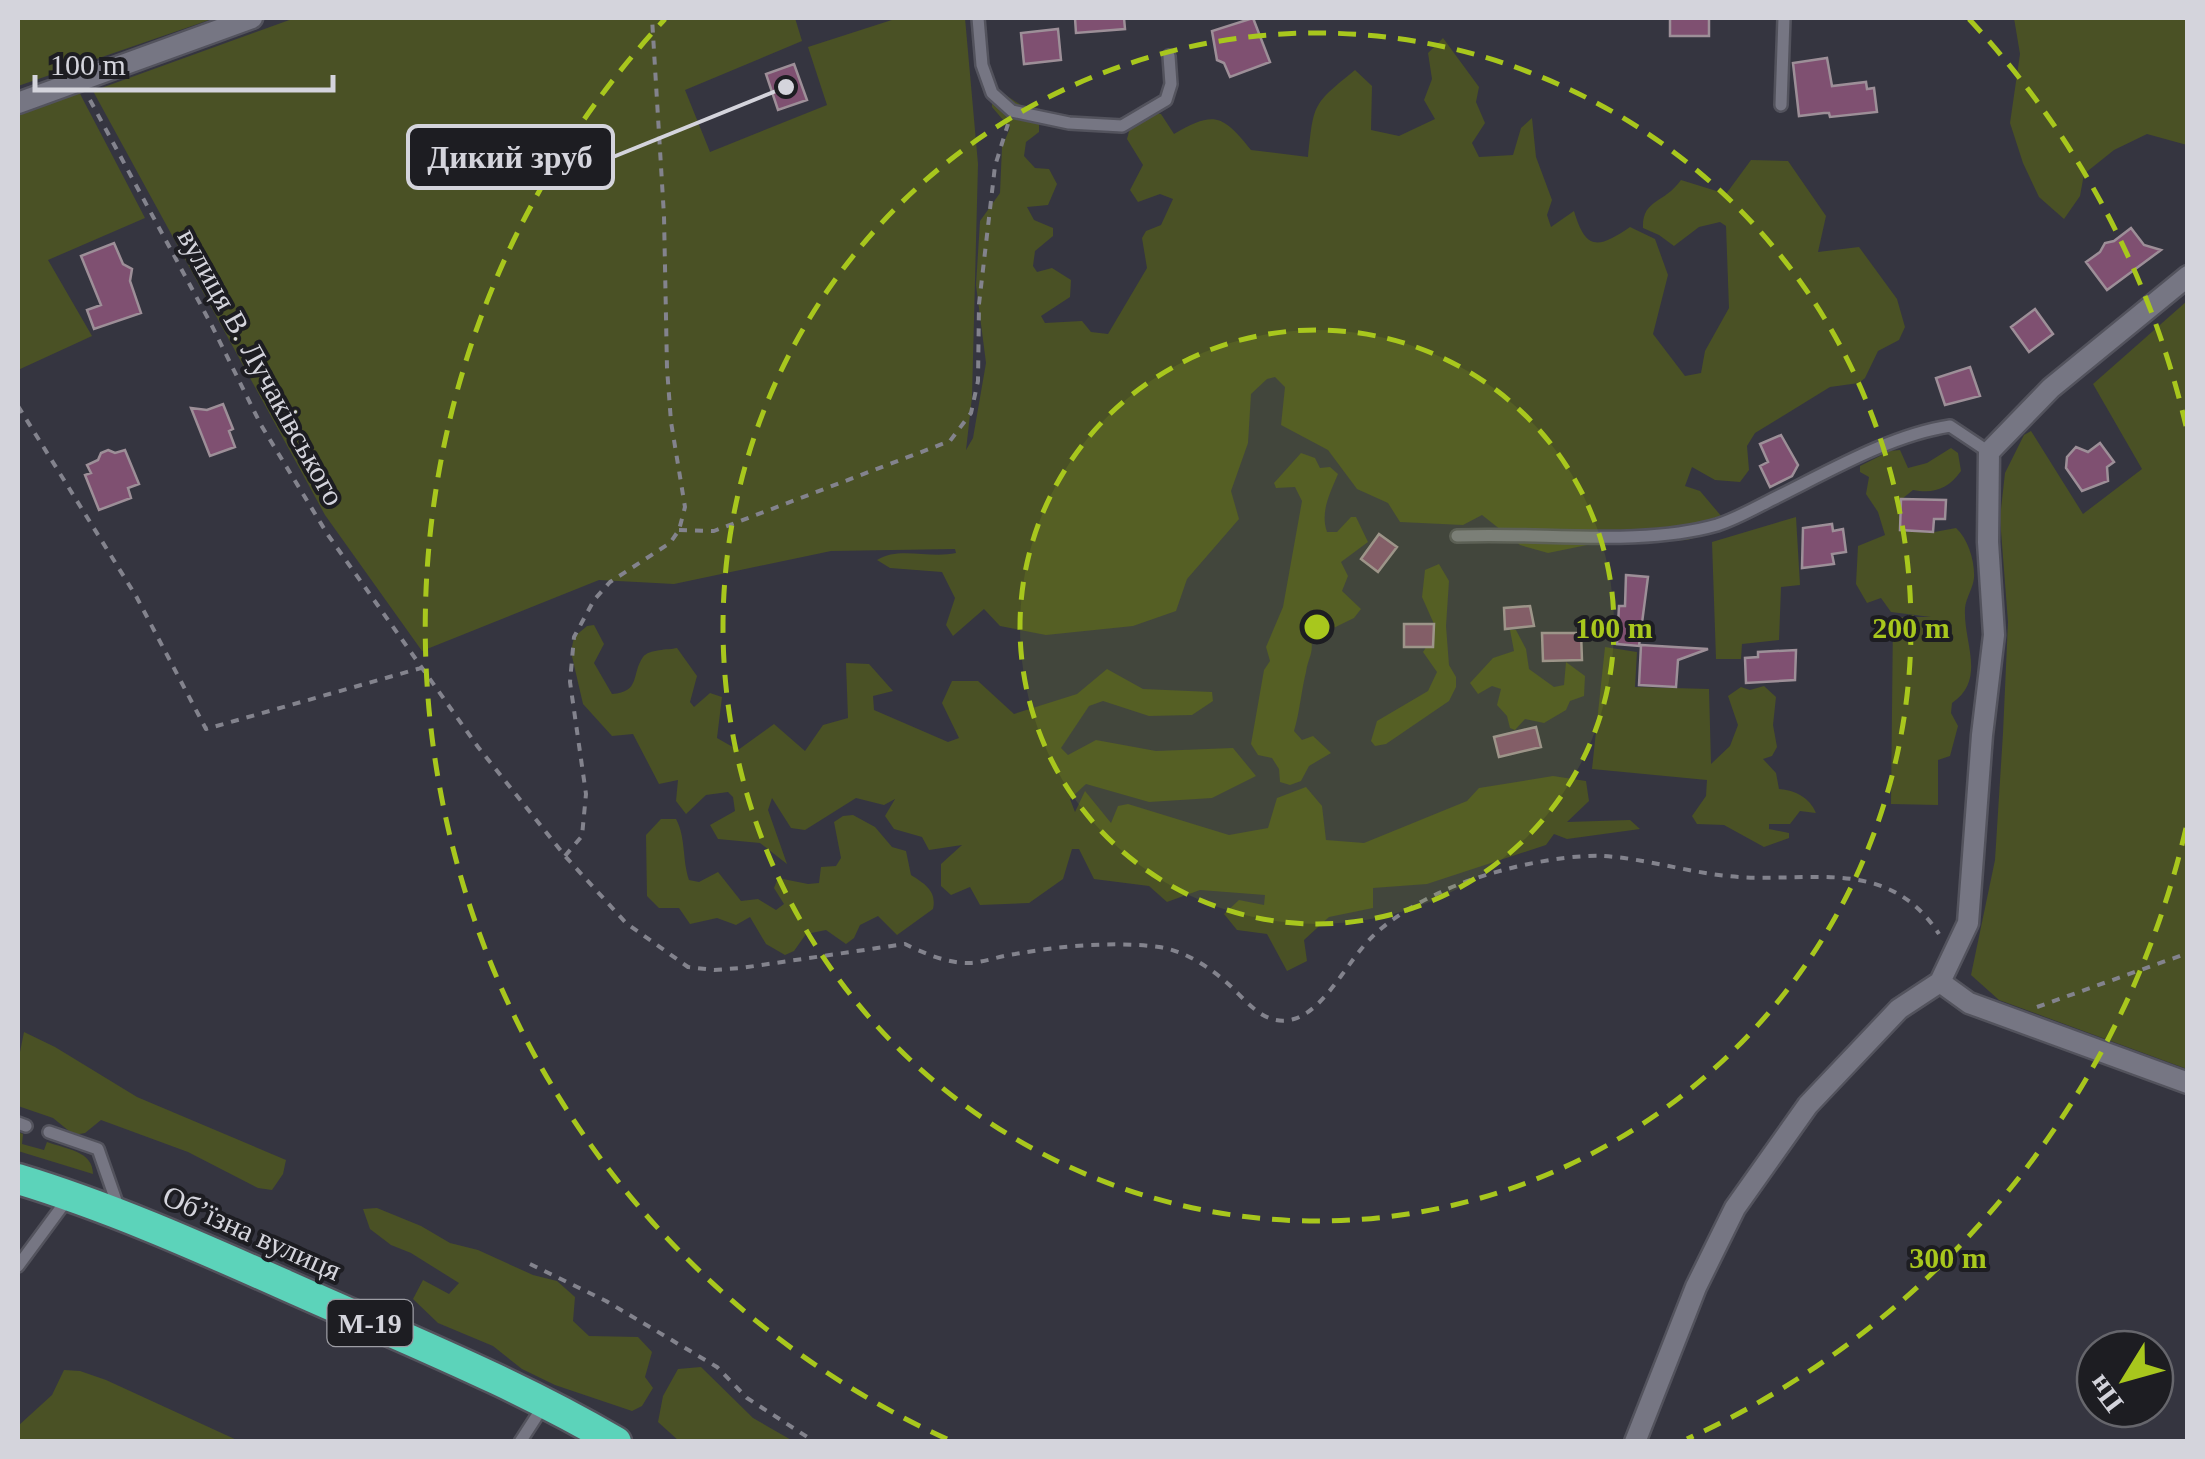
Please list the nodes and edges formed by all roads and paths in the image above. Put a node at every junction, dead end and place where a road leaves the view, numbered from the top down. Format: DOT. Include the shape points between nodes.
graph roads {
  1 [pos="252,18"];
  2 [pos="652,18"];
  3 [pos="978,18"];
  4 [pos="1784,18"];
  5 [pos="1170,56"];
  6 [pos="80,80"];
  7 [pos="18,103"];
  8 [pos="1781,105"];
  9 [pos="1012,111"];
  10 [pos="2188,276"];
  11 [pos="18,406"];
  12 [pos="1989,452"];
  13 [pos="680,530"];
  14 [pos="1457,536"];
  15 [pos="421,668"];
  16 [pos="565,856"];
  17 [pos="1945,944"];
  18 [pos="2188,952"];
  19 [pos="1940,982"];
  20 [pos="2016,1020"];
  21 [pos="2188,1083"];
  22 [pos="50,1132"];
  23 [pos="18,1179"];
  24 [pos="70,1195"];
  25 [pos="120,1214"];
  26 [pos="530,1264"];
  27 [pos="18,1266"];
  28 [pos="546,1401"];
  29 [pos="520,1442"];
  30 [pos="616,1442"];
  31 [pos="815,1442"];
  32 [pos="1635,1442"];
  1 -- 6 [label="street"];
  2 -- 13 [label="path" via="667,368 684,507"];
  3 -- 9 [label="lane" via="982,66 992,93"];
  4 -- 8 [label="lane"];
  5 -- 9 [label="lane" via="1166,100 1122,126"];
  6 -- 7 [label="street"];
  6 -- 15 [label="path, вулиця В. Лучаківського" via="261,425"];
  9 -- 13 [label="path" via="995,166 979,304 978,381 971,413 950,441 714,532"];
  10 -- 12 [label="street" via="2051,388"];
  11 -- 15 [label="path" via="136,596 206,729"];
  12 -- 14 [label="lane" via="1950,426 1852,460 1719,524 1658,536"];
  12 -- 19 [label="street" via="1994,634 1974,876 1968,923"];
  13 -- 16 [label="path" via="610,582 574,637 570,682 586,794 582,836"];
  15 -- 16 [label="path, вулиця В. Лучаківського"];
  16 -- 17 [label="path, вулиця В. Лучаківського" via="626,923 688,966 741,968 905,944 968,964 1076,948 1160,947 1192,957 1261,1015 1279,1021 1313,1009 1372,937 1439,892 1561,860 1602,856 1739,877 1859,878 1912,904"];
  18 -- 20 [label="path"];
  19 -- 20 [label="street"];
  19 -- 32 [label="street" via="1900,1008 1766,1160 1696,1286"];
  20 -- 21 [label="street"];
  22 -- 25 [label="lane" via="98,1150"];
  23 -- 24 [label="highway, Обʼїзна вулиця / М-19"];
  24 -- 25 [label="highway, Обʼїзна вулиця / М-19"];
  24 -- 27 [label="lane"];
  25 -- 28 [label="highway, Обʼїзна вулиця / М-19"];
  26 -- 31 [label="path" via="717,1367 747,1398"];
  28 -- 29 [label="lane"];
  28 -- 30 [label="highway, Обʼїзна вулиця / М-19"];
}
